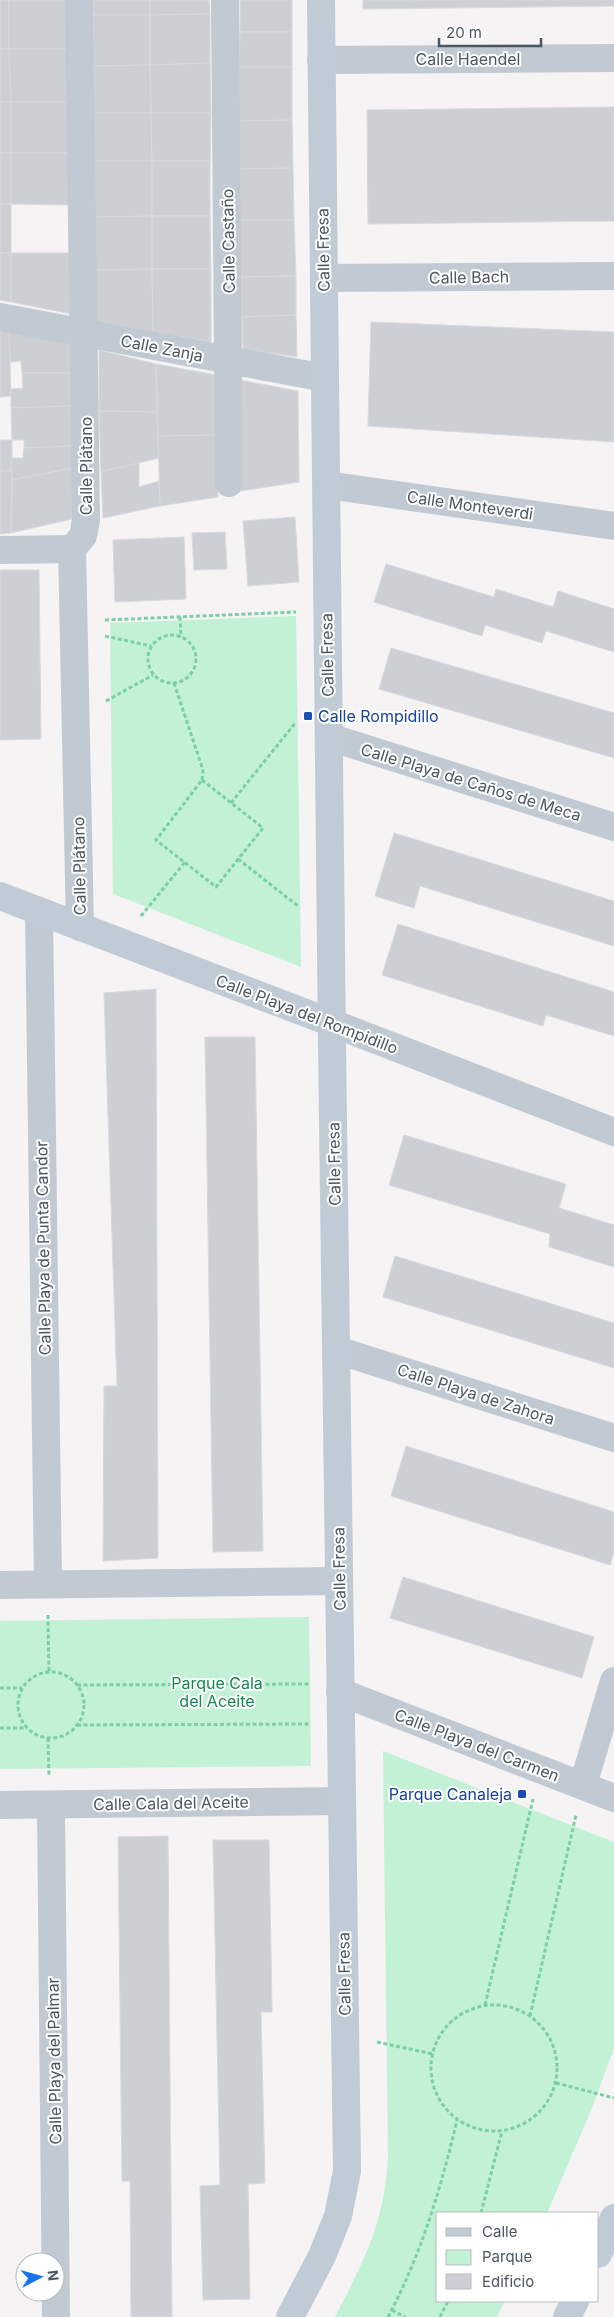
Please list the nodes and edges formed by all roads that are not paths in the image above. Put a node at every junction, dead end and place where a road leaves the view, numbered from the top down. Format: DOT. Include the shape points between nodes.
graph roads {
  1 [pos="79,0"];
  2 [pos="225,0"];
  3 [pos="321,0"];
  4 [pos="614,58"];
  5 [pos="321,60"];
  6 [pos="614,276"];
  7 [pos="324,278"];
  8 [pos="0,317"];
  9 [pos="85,333"];
  10 [pos="229,361"];
  11 [pos="325,378"];
  12 [pos="229,483"];
  13 [pos="327,485"];
  14 [pos="614,526"];
  15 [pos="72,549"];
  16 [pos="0,550"];
  17 [pos="329,737"];
  18 [pos="614,827"];
  19 [pos="0,896"];
  20 [pos="39,911"];
  21 [pos="80,927"];
  22 [pos="332,1023"];
  23 [pos="614,1132"];
  24 [pos="337,1350"];
  25 [pos="614,1438"];
  26 [pos="338,1581"];
  27 [pos="48,1584"];
  28 [pos="0,1585"];
  29 [pos="614,1681"];
  30 [pos="340,1688"];
  31 [pos="583,1786"];
  32 [pos="614,1798"];
  33 [pos="342,1801"];
  34 [pos="0,1805"];
  35 [pos="50,1805"];
  36 [pos="614,2218"];
  37 [pos="599,2252"];
  38 [pos="574,2302"];
  39 [pos="56,2317"];
  40 [pos="290,2317"];
  41 [pos="566,2317"];
  1 -- 9 [label="street, Calle Plátano"];
  2 -- 10 [label="street, Calle Castaño"];
  3 -- 5 [label="street, Calle Fresa"];
  4 -- 5 [label="street, Calle Haendel"];
  5 -- 7 [label="street, Calle Fresa"];
  6 -- 7 [label="street, Calle Bach"];
  7 -- 11 [label="street, Calle Fresa"];
  8 -- 9 [label="street, Calle Zanja"];
  9 -- 10 [label="street, Calle Zanja"];
  9 -- 15 [label="street, Calle Plátano" via="86,520 84,536"];
  10 -- 11 [label="street, Calle Zanja"];
  10 -- 12 [label="street, Calle Castaño"];
  11 -- 13 [label="street, Calle Fresa"];
  13 -- 14 [label="street, Calle Monteverdi"];
  13 -- 17 [label="street, Calle Fresa"];
  15 -- 16 [label="street"];
  15 -- 21 [label="street, Calle Plátano"];
  17 -- 18 [label="street, Calle Playa de Caños de Meca"];
  17 -- 22 [label="street, Calle Fresa"];
  19 -- 20 [label="street, Calle Playa del Rompidillo"];
  20 -- 21 [label="street, Calle Playa del Rompidillo"];
  20 -- 27 [label="street, Calle Playa de Punta Candor"];
  21 -- 22 [label="street, Calle Playa del Rompidillo"];
  22 -- 23 [label="street, Calle Playa del Rompidillo"];
  22 -- 24 [label="street, Calle Fresa"];
  24 -- 25 [label="street, Calle Playa de Zahora"];
  24 -- 26 [label="street, Calle Fresa"];
  26 -- 27 [label="street"];
  26 -- 30 [label="street, Calle Fresa"];
  27 -- 28 [label="street"];
  29 -- 31 [label="street"];
  30 -- 31 [label="street, Calle Playa del Carmen"];
  30 -- 33 [label="street, Calle Fresa"];
  31 -- 32 [label="street, Calle Playa del Carmen"];
  33 -- 35 [label="street, Calle Cala del Aceite"];
  33 -- 40 [label="street, Calle Fresa" via="347,2172 338,2216 322,2256"];
  34 -- 35 [label="street, Calle Cala del Aceite"];
  35 -- 39 [label="street, Calle Playa del Palmar"];
  36 -- 37 [label="street"];
  38 -- 41 [label="street"];
}
